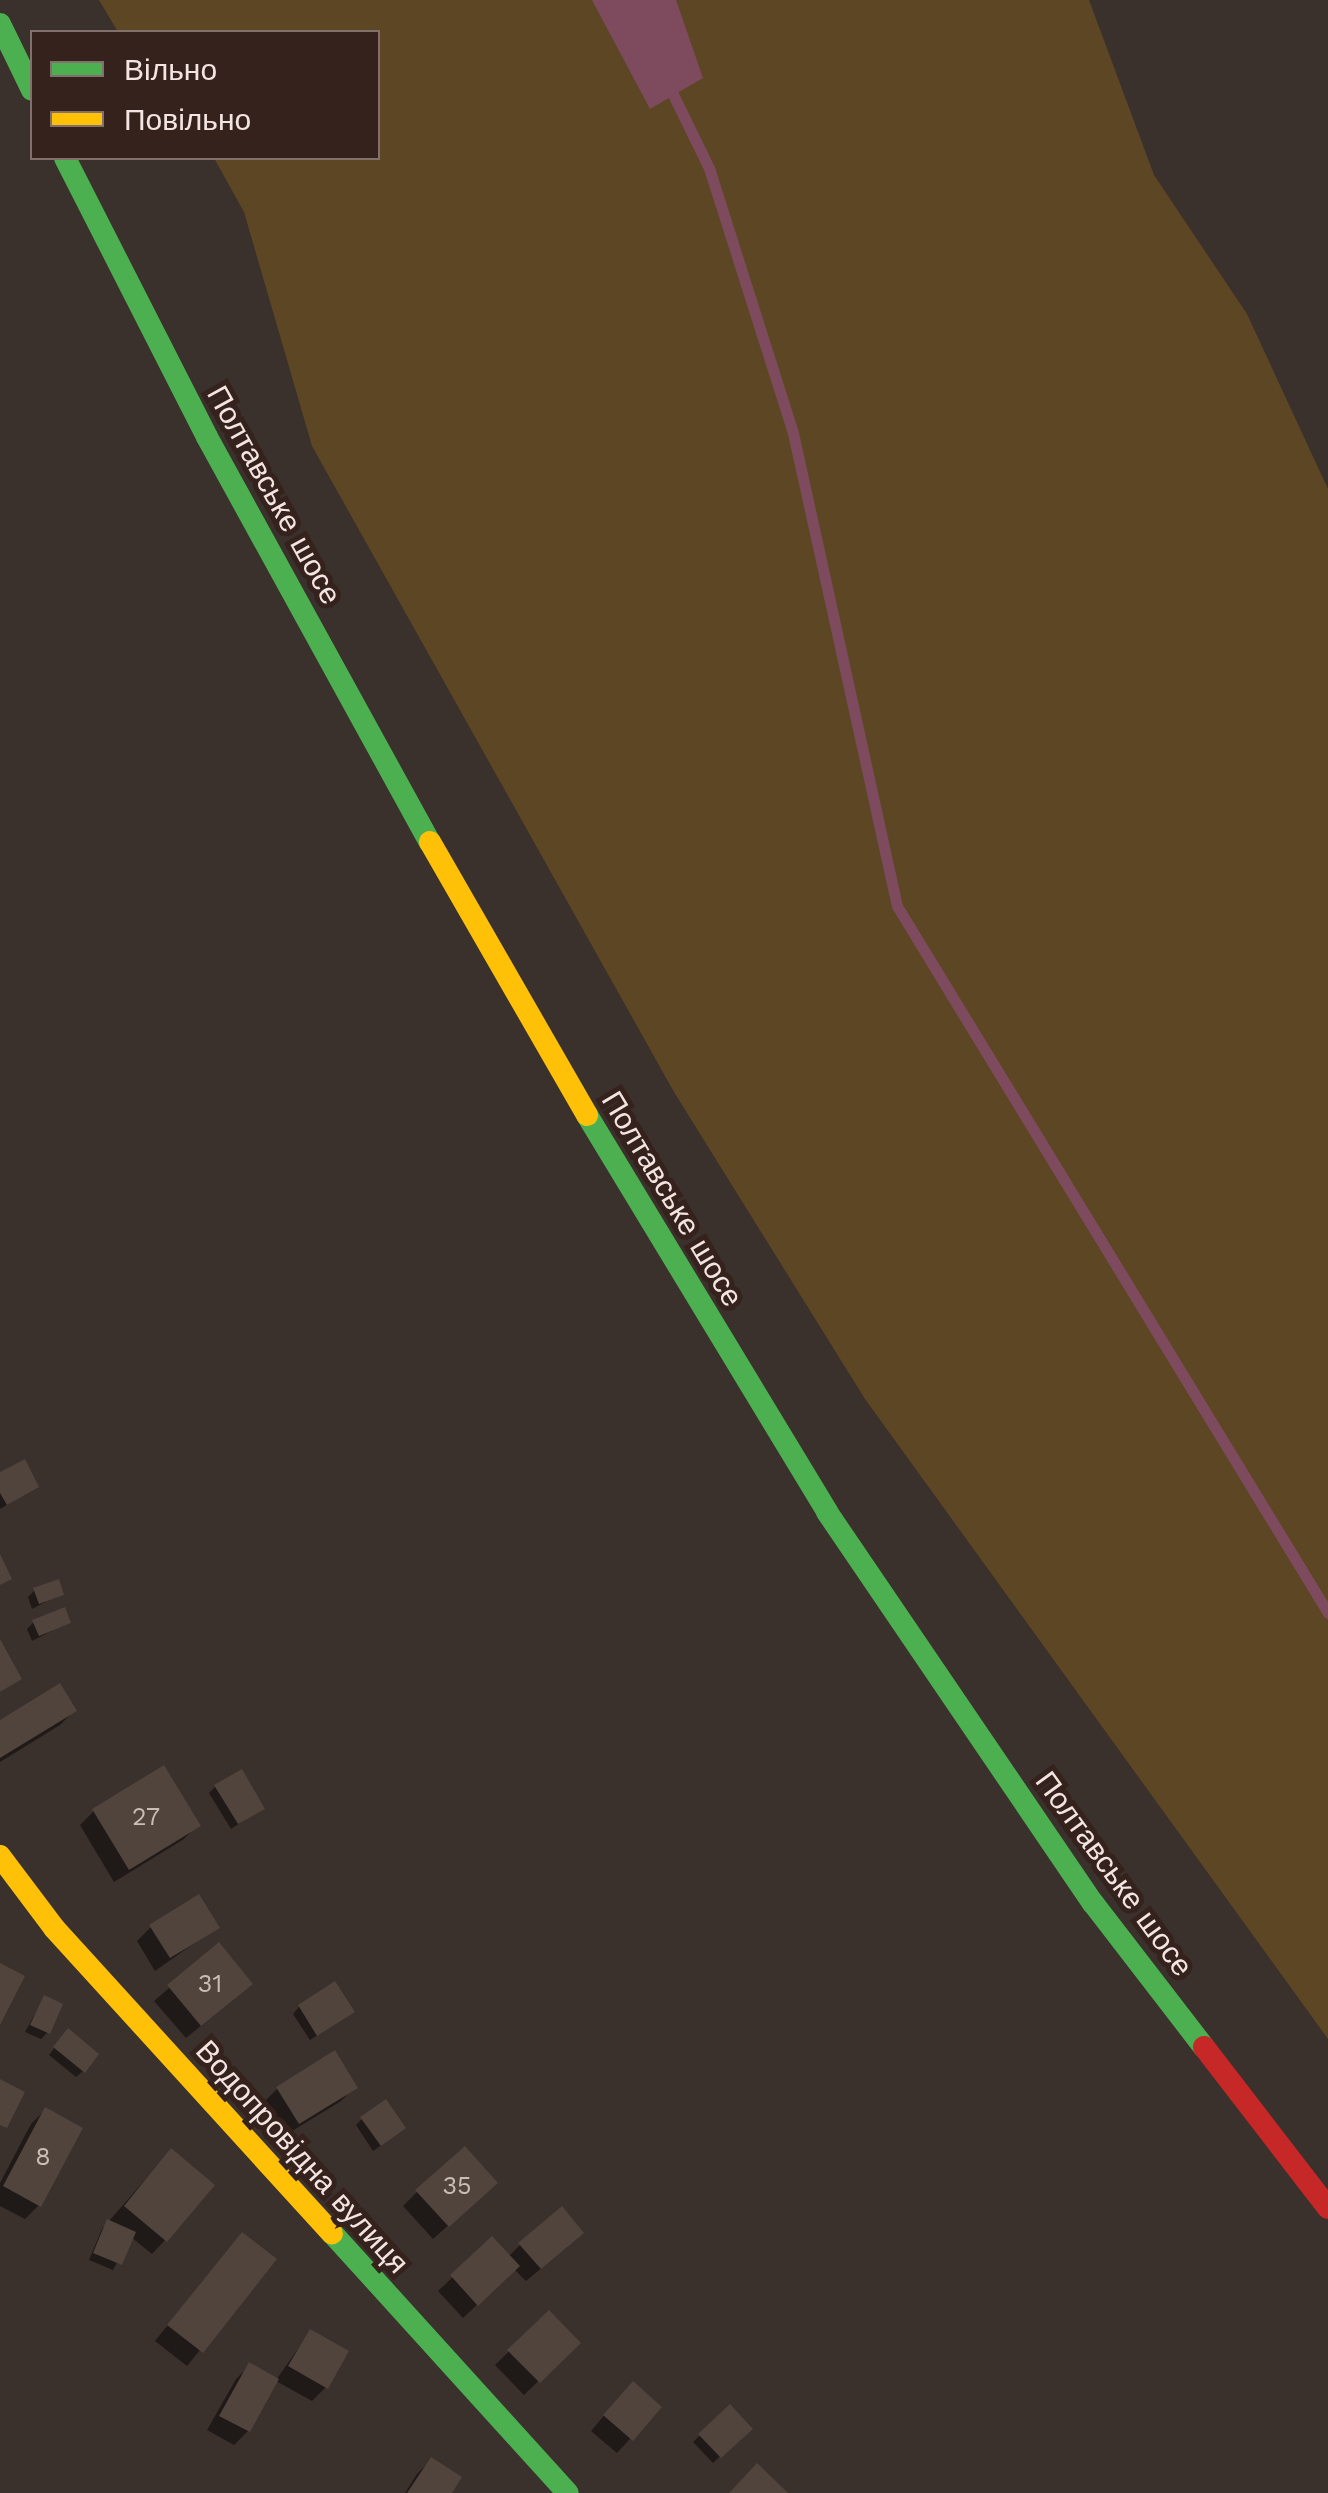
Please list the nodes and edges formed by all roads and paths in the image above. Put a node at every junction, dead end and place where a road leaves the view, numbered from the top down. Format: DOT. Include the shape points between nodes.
graph roads {
  1 [pos="0,24"];
  2 [pos="30,86"];
  3 [pos="67,160"];
  4 [pos="0,1856"];
  5 [pos="1328,2208"];
  6 [pos="568,2493"];
  1 -- 2 [label="main road"];
  3 -- 5 [label="main road, Полтавське шосе" via="207,437 492,954 826,1512 1093,1903"];
  4 -- 6 [label="main road, Водопровідна вулиця" via="54,1928"];
}
